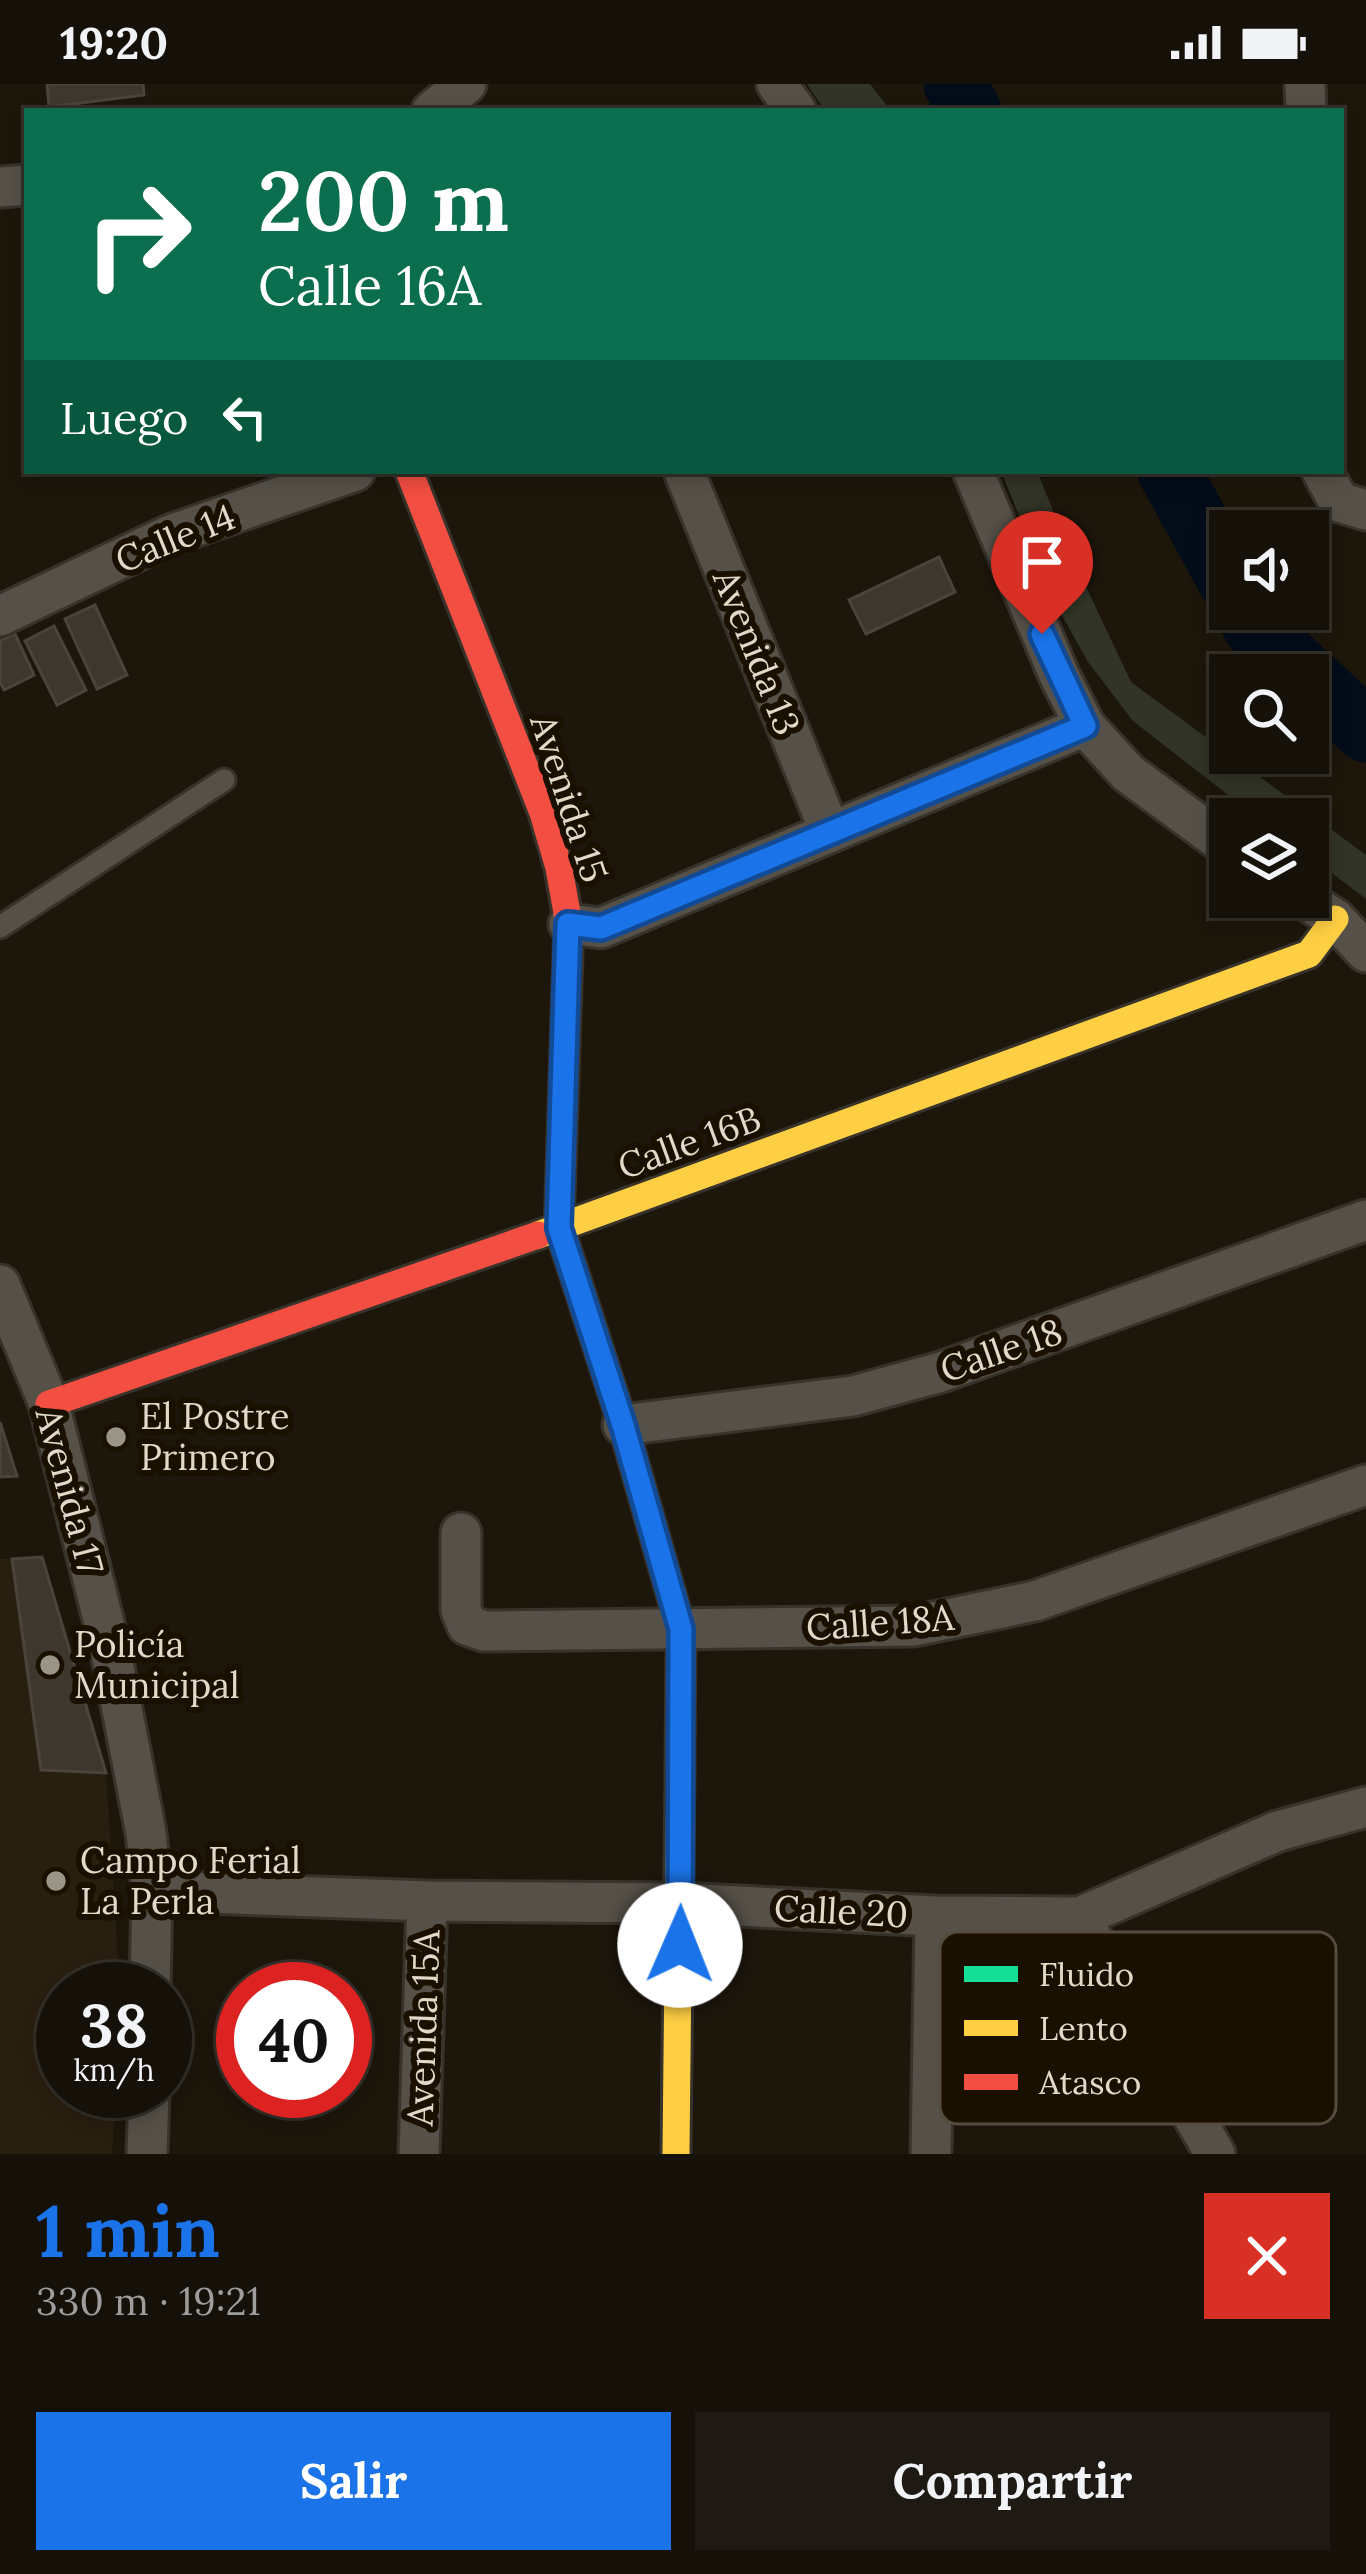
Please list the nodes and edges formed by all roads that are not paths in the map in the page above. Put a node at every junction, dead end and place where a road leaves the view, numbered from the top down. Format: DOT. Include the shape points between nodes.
graph roads {
  1 [pos="466,84"];
  2 [pos="436,108"];
  3 [pos="346,474"];
  4 [pos="410,474"];
  5 [pos="686,474"];
  6 [pos="974,474"];
  7 [pos="0,616"];
  8 [pos="1085,726"];
  9 [pos="224,780"];
  10 [pos="830,832"];
  11 [pos="1209,833"];
  12 [pos="1316,918"];
  13 [pos="1329,918"];
  14 [pos="568,924"];
  15 [pos="0,927"];
  16 [pos="1366,952"];
  17 [pos="1366,1220"];
  18 [pos="559,1228"];
  19 [pos="0,1285"];
  20 [pos="49,1404"];
  21 [pos="623,1425"];
  22 [pos="1366,1485"];
  23 [pos="461,1533"];
  24 [pos="681,1629"];
  25 [pos="1366,1807"];
  26 [pos="152,1891"];
  27 [pos="427,1901"];
  28 [pos="680,1904"];
  29 [pos="935,1916"];
  30 [pos="1080,1917"];
  31 [pos="1089,1932"];
  32 [pos="151,1962"];
  33 [pos="148,2118"];
  34 [pos="1198,2124"];
  35 [pos="147,2154"];
  36 [pos="419,2154"];
  37 [pos="676,2154"];
  38 [pos="931,2154"];
  39 [pos="1215,2154"];
  1 -- 2 [label="street"];
  3 -- 7 [label="street, Calle 14" via="170,535"];
  4 -- 14 [label="street, Avenida 15" via="544,813"];
  5 -- 10 [label="street, Avenida 13"];
  6 -- 8 [label="street"];
  8 -- 10 [label="street"];
  8 -- 11 [label="street" via="1128,773"];
  9 -- 15 [label="lane"];
  10 -- 14 [label="street" via="601,928"];
  12 -- 18 [label="street, Calle 16B" via="1310,954"];
  13 -- 16 [label="street"];
  14 -- 18 [label="street, Avenida 15"];
  17 -- 21 [label="street, Calle 18" via="941,1372 853,1396"];
  18 -- 20 [label="street, Calle 16B"];
  18 -- 21 [label="street, Avenida 15"];
  19 -- 20 [label="street, Avenida 17"];
  20 -- 26 [label="street, Avenida 17" via="110,1647"];
  21 -- 24 [label="street, Avenida 15"];
  22 -- 24 [label="street, Calle 18A" via="1035,1601 961,1618 914,1626"];
  23 -- 24 [label="street, Calle 18A" via="460,1610 467,1625"];
  24 -- 28 [label="street, Avenida 15"];
  25 -- 30 [label="street, Calle 20" via="1278,1831"];
  26 -- 27 [label="street, Calle 20"];
  26 -- 32 [label="street, Avenida 17"];
  27 -- 28 [label="street, Calle 20"];
  27 -- 36 [label="street, Avenida 15A"];
  28 -- 29 [label="street, Calle 20"];
  28 -- 37 [label="street, Avenida 15"];
  29 -- 30 [label="street, Calle 20"];
  29 -- 38 [label="street"];
  30 -- 31 [label="street"];
  33 -- 35 [label="street"];
  34 -- 39 [label="street"];
}
